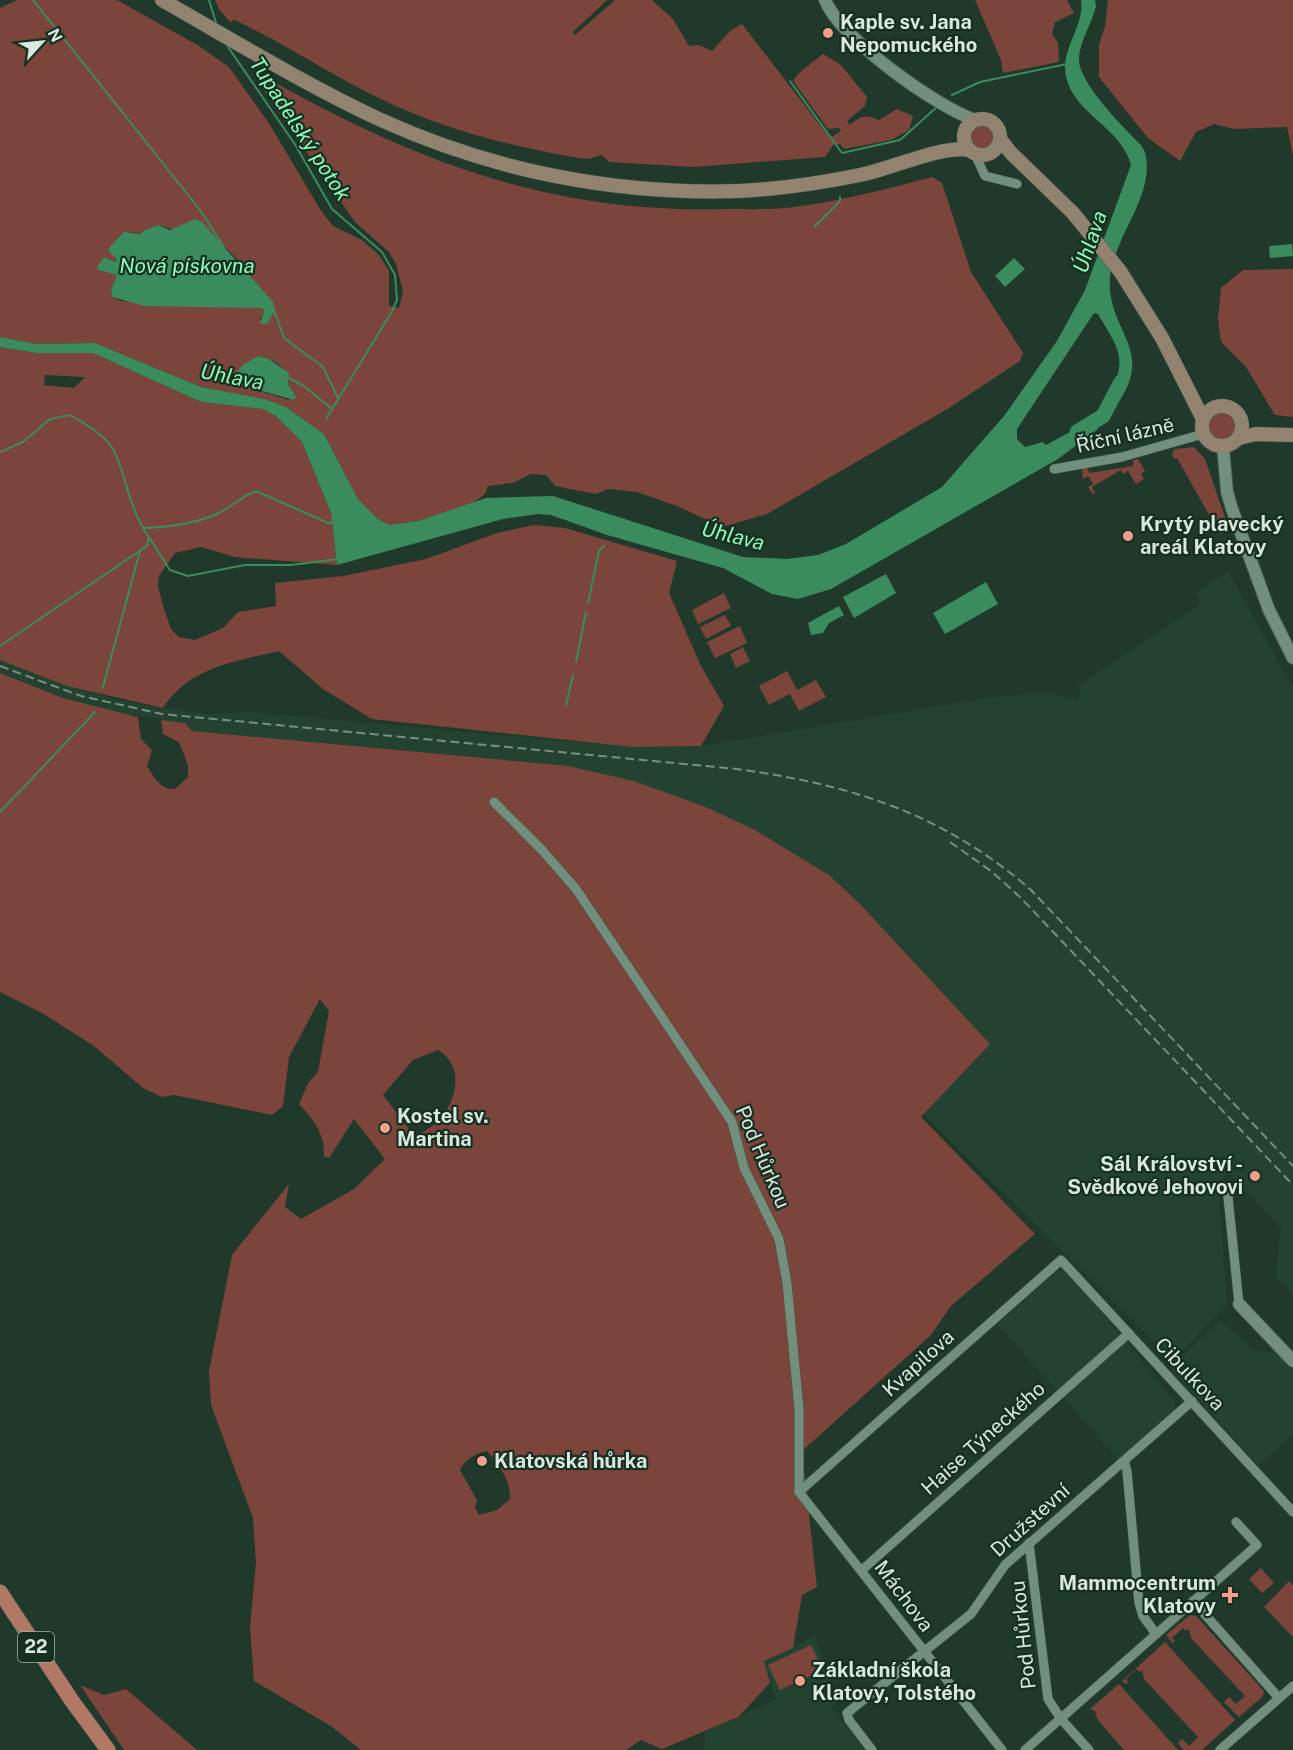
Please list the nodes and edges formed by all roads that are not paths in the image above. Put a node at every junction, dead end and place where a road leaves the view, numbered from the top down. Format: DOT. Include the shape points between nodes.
graph roads {
  1 [pos="162,0"];
  2 [pos="825,0"];
  3 [pos="969,128"];
  4 [pos="985,149"];
  5 [pos="944,151"];
  6 [pos="1017,184"];
  7 [pos="1183,378"];
  8 [pos="1217,406"];
  9 [pos="1203,419"];
  10 [pos="1241,420"];
  11 [pos="1203,434"];
  12 [pos="1290,434"];
  13 [pos="1239,438"];
  14 [pos="1223,447"];
  15 [pos="1054,469"];
  16 [pos="1293,658"];
  17 [pos="494,802"];
  18 [pos="1232,1188"];
  19 [pos="1061,1260"];
  20 [pos="1239,1304"];
  21 [pos="1129,1333"];
  22 [pos="1293,1361"];
  23 [pos="1192,1401"];
  24 [pos="1124,1461"];
  25 [pos="799,1492"];
  26 [pos="1293,1512"];
  27 [pos="1236,1522"];
  28 [pos="1029,1543"];
  29 [pos="862,1570"];
  30 [pos="0,1592"];
  31 [pos="1193,1601"];
  32 [pos="1156,1634"];
  33 [pos="924,1652"];
  34 [pos="1293,1686"];
  35 [pos="1279,1698"];
  36 [pos="1061,1719"];
  37 [pos="108,1750"];
  38 [pos="872,1750"];
  39 [pos="1002,1750"];
  40 [pos="1025,1750"];
  41 [pos="1089,1750"];
  42 [pos="1220,1750"];
  1 -- 5 [label="main road" via="357,108 409,131 501,164 590,183 739,190 861,175"];
  2 -- 3 [label="street" via="838,23 870,53 953,110"];
  3 -- 4 [label="main road"];
  3 -- 4 [label="main road" via="991,121 999,130"];
  3 -- 5 [label="main road"];
  4 -- 5 [label="main road"];
  4 -- 6 [label="street" via="983,173 991,180"];
  4 -- 7 [label="main road" via="1016,157 1073,213 1136,296"];
  7 -- 8 [label="main road" via="1207,403"];
  7 -- 9 [label="main road"];
  8 -- 9 [label="main road"];
  8 -- 10 [label="main road" via="1232,408"];
  9 -- 11 [label="main road"];
  10 -- 12 [label="main road"];
  10 -- 13 [label="main road"];
  11 -- 14 [label="main road" via="1208,442"];
  11 -- 15 [label="street, Říční lázně" via="1122,457"];
  12 -- 13 [label="main road" via="1249,434"];
  13 -- 14 [label="main road"];
  14 -- 16 [label="street" via="1227,492 1234,517 1269,610"];
  17 -- 25 [label="street, Pod Hůrkou" via="576,890 732,1122 744,1168 779,1239 785,1272 799,1409"];
  18 -- 20 [label="street" via="1228,1197"];
  19 -- 21 [label="street, Cibulkova"];
  19 -- 25 [label="street, Kvapilova"];
  20 -- 22 [label="street"];
  21 -- 23 [label="street, Cibulkova"];
  21 -- 29 [label="street, Haise Týneckého"];
  23 -- 24 [label="street, Družstevní"];
  23 -- 26 [label="street, Cibulkova"];
  24 -- 28 [label="street, Družstevní"];
  24 -- 32 [label="street" via="1139,1603"];
  25 -- 29 [label="street, Máchova"];
  27 -- 31 [label="street" via="1257,1545"];
  28 -- 33 [label="street, Družstevní" via="1005,1565 971,1614"];
  28 -- 36 [label="street, Pod Hůrkou" via="1048,1699"];
  29 -- 33 [label="street, Máchova"];
  30 -- 37 [label="main road, 22"];
  31 -- 32 [label="street"];
  31 -- 35 [label="street"];
  32 -- 36 [label="street"];
  33 -- 38 [label="street, Družstevní" via="849,1710 847,1717"];
  33 -- 39 [label="street, Máchova"];
  34 -- 35 [label="street"];
  35 -- 42 [label="street"];
  36 -- 40 [label="street"];
  36 -- 41 [label="street, Pod Hůrkou"];
}
